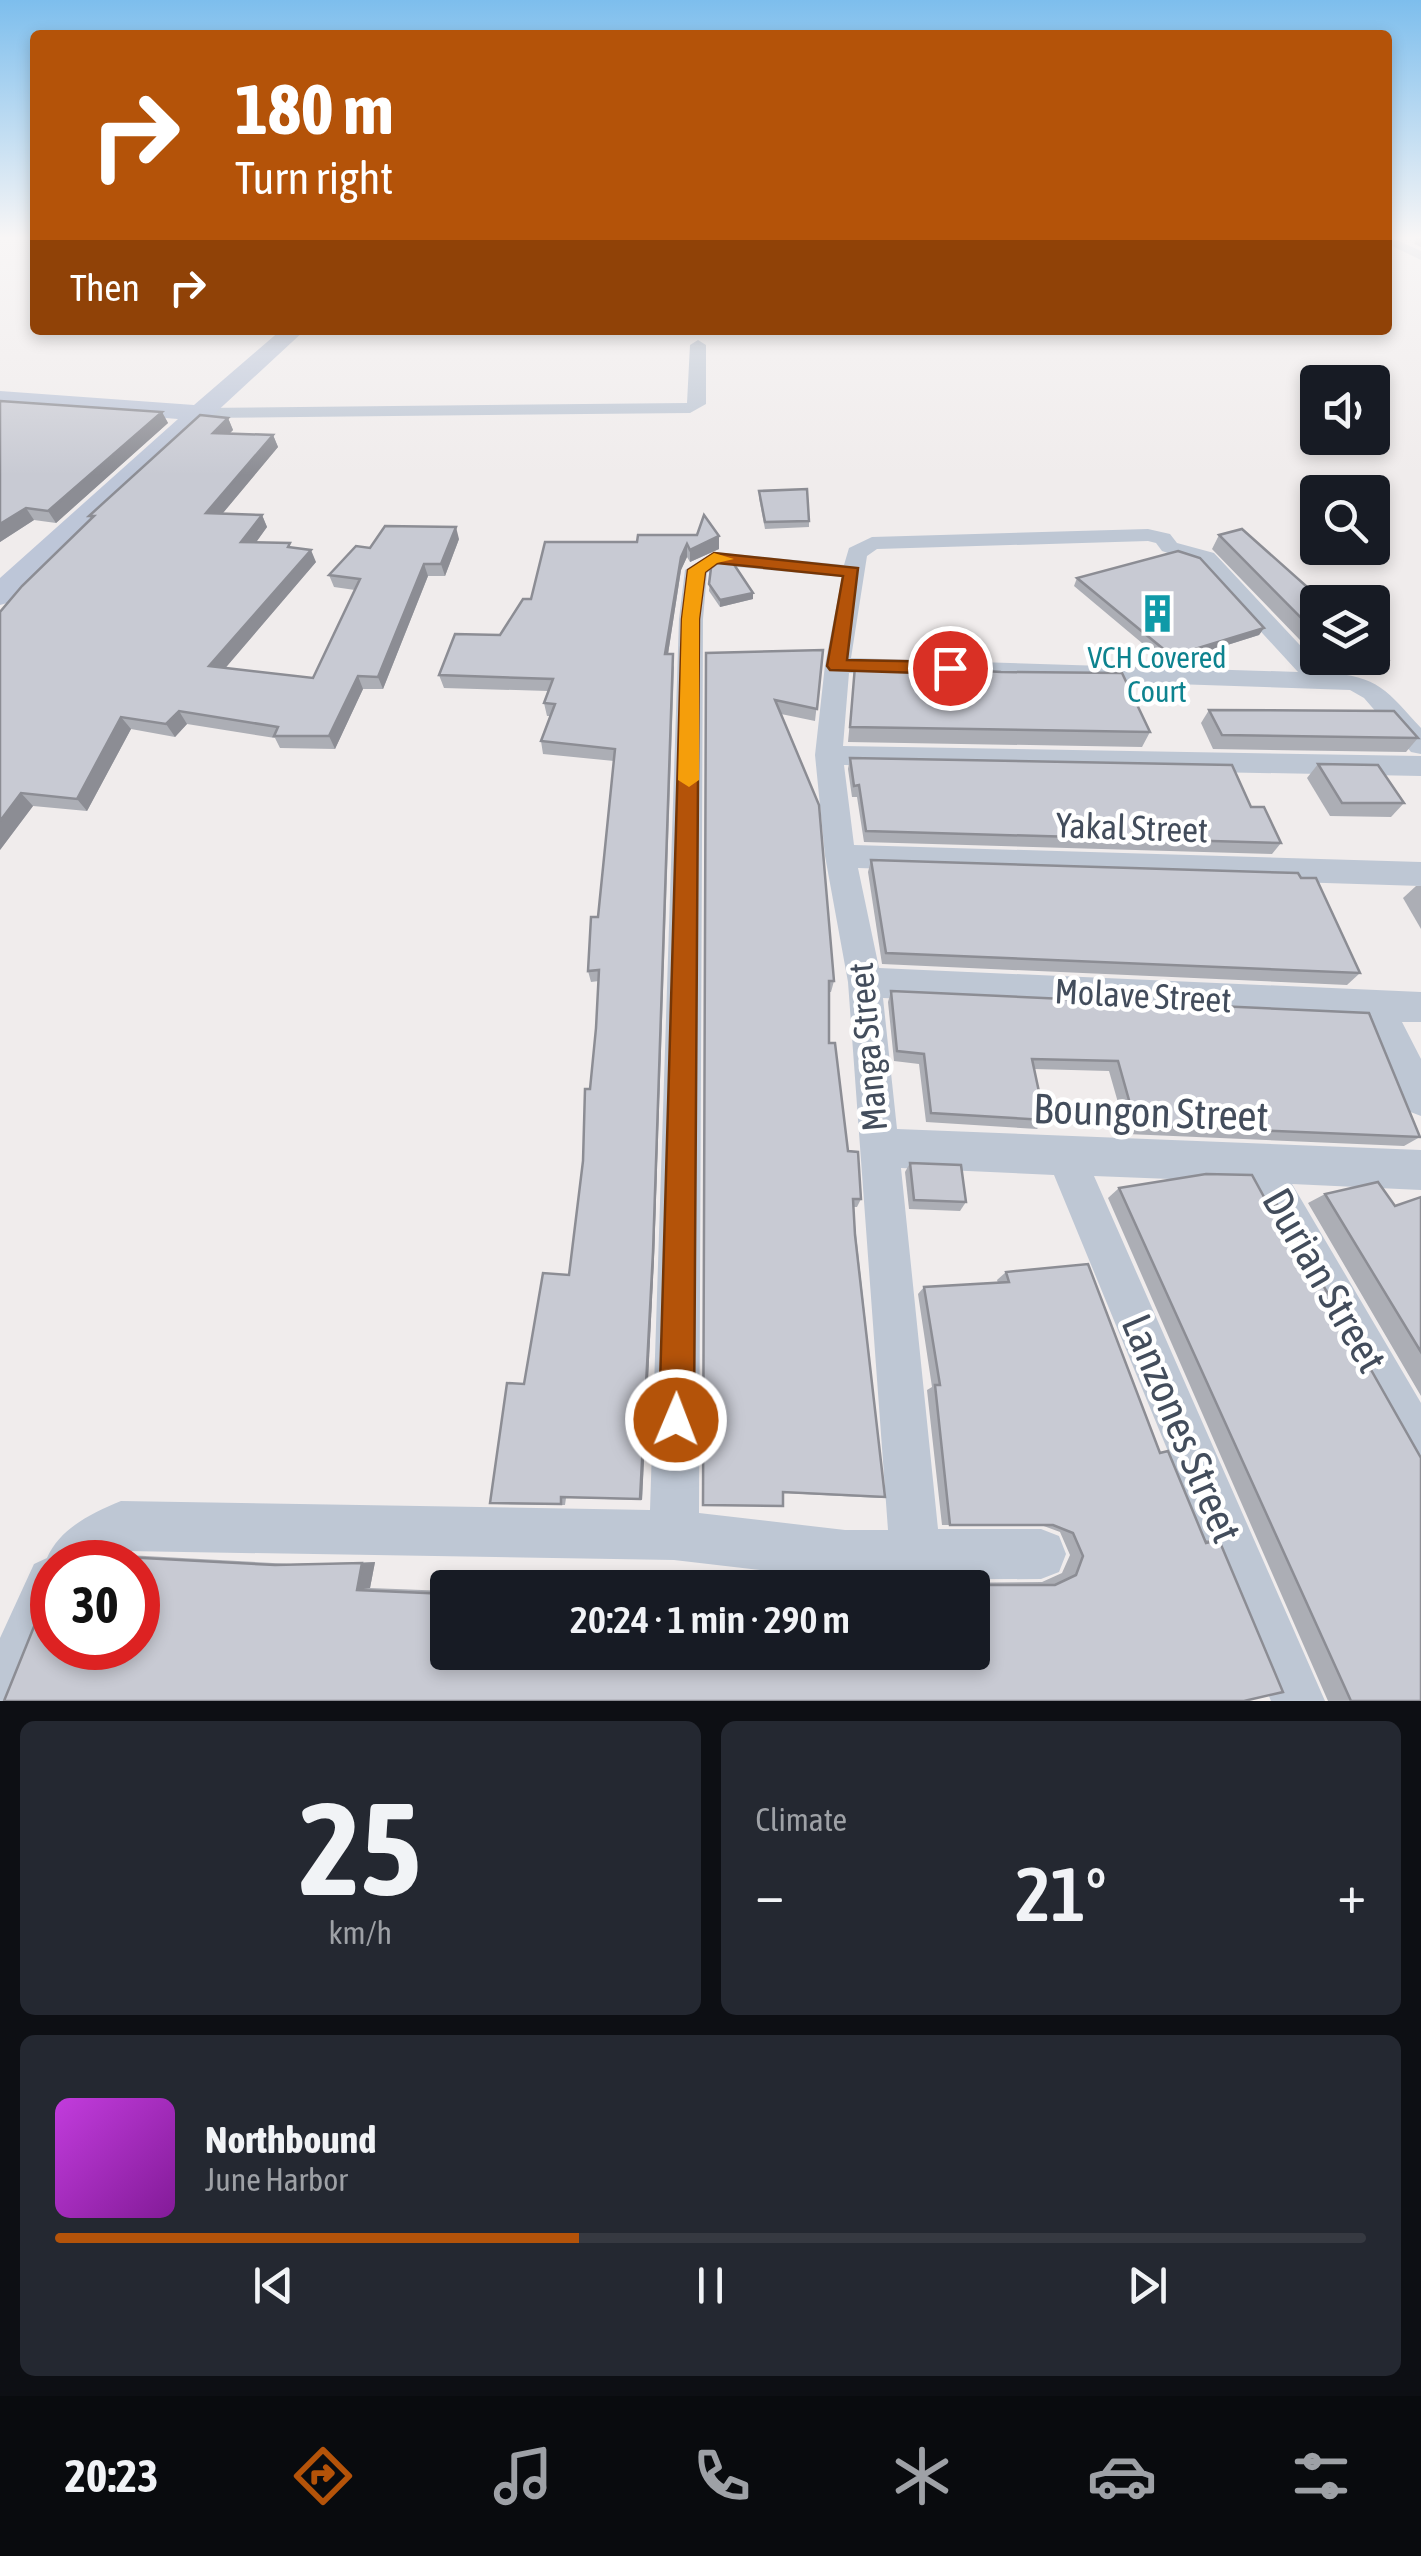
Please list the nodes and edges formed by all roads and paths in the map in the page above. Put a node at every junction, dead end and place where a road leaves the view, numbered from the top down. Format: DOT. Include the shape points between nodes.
graph roads {
  1 [pos="288,335"];
  2 [pos="698,345"];
  3 [pos="0,398"];
  4 [pos="199,412"];
  5 [pos="859,559"];
  6 [pos="0,596"];
  7 [pos="837,666"];
  8 [pos="1317,678"];
  9 [pos="1421,745"];
  10 [pos="829,755"];
  11 [pos="1421,766"];
  12 [pos="840,856"];
  13 [pos="1421,874"];
  14 [pos="865,982"];
  15 [pos="1376,1006"];
  16 [pos="1421,1007"];
  17 [pos="1421,1098"];
  18 [pos="877,1148"];
  19 [pos="1065,1155"];
  20 [pos="1258,1164"];
  21 [pos="1421,1170"];
  22 [pos="1421,1448"];
  23 [pos="674,1535"];
  24 [pos="102,1540"];
  25 [pos="1041,1554"];
  26 [pos="915,1556"];
  27 [pos="30,1641"];
  28 [pos="0,1699"];
  29 [pos="1298,1701"];
  1 -- 4 [label="main road"];
  2 -- 4 [label="street" via="698,404 690,408"];
  3 -- 4 [label="main road"];
  4 -- 6 [label="main road"];
  5 -- 7 [label="street, Manga Street"];
  5 -- 8 [label="street" via="892,542 1163,538 1206,558"];
  5 -- 23 [label="street" via="714,558 696,570"];
  7 -- 8 [label="street"];
  7 -- 10 [label="street, Manga Street"];
  8 -- 9 [label="street" via="1356,682 1373,692"];
  10 -- 11 [label="street"];
  10 -- 12 [label="street, Manga Street"];
  12 -- 13 [label="street, Yakal Street"];
  12 -- 14 [label="street, Manga Street"];
  14 -- 15 [label="street, Molave Street"];
  14 -- 18 [label="street, Manga Street"];
  15 -- 16 [label="street, Molave Street"];
  15 -- 17 [label="street"];
  18 -- 19 [label="street, Boungon Street"];
  18 -- 26 [label="street, Manga Street"];
  19 -- 20 [label="street, Boungon Street"];
  19 -- 29 [label="street, Lanzones Street"];
  20 -- 21 [label="street, Boungon Street"];
  20 -- 22 [label="street, Durian Street"];
  23 -- 24 [label="street" via="121,1526"];
  23 -- 26 [label="street" via="845,1556"];
  25 -- 26 [label="street"];
  27 -- 28 [label="street"];
}
